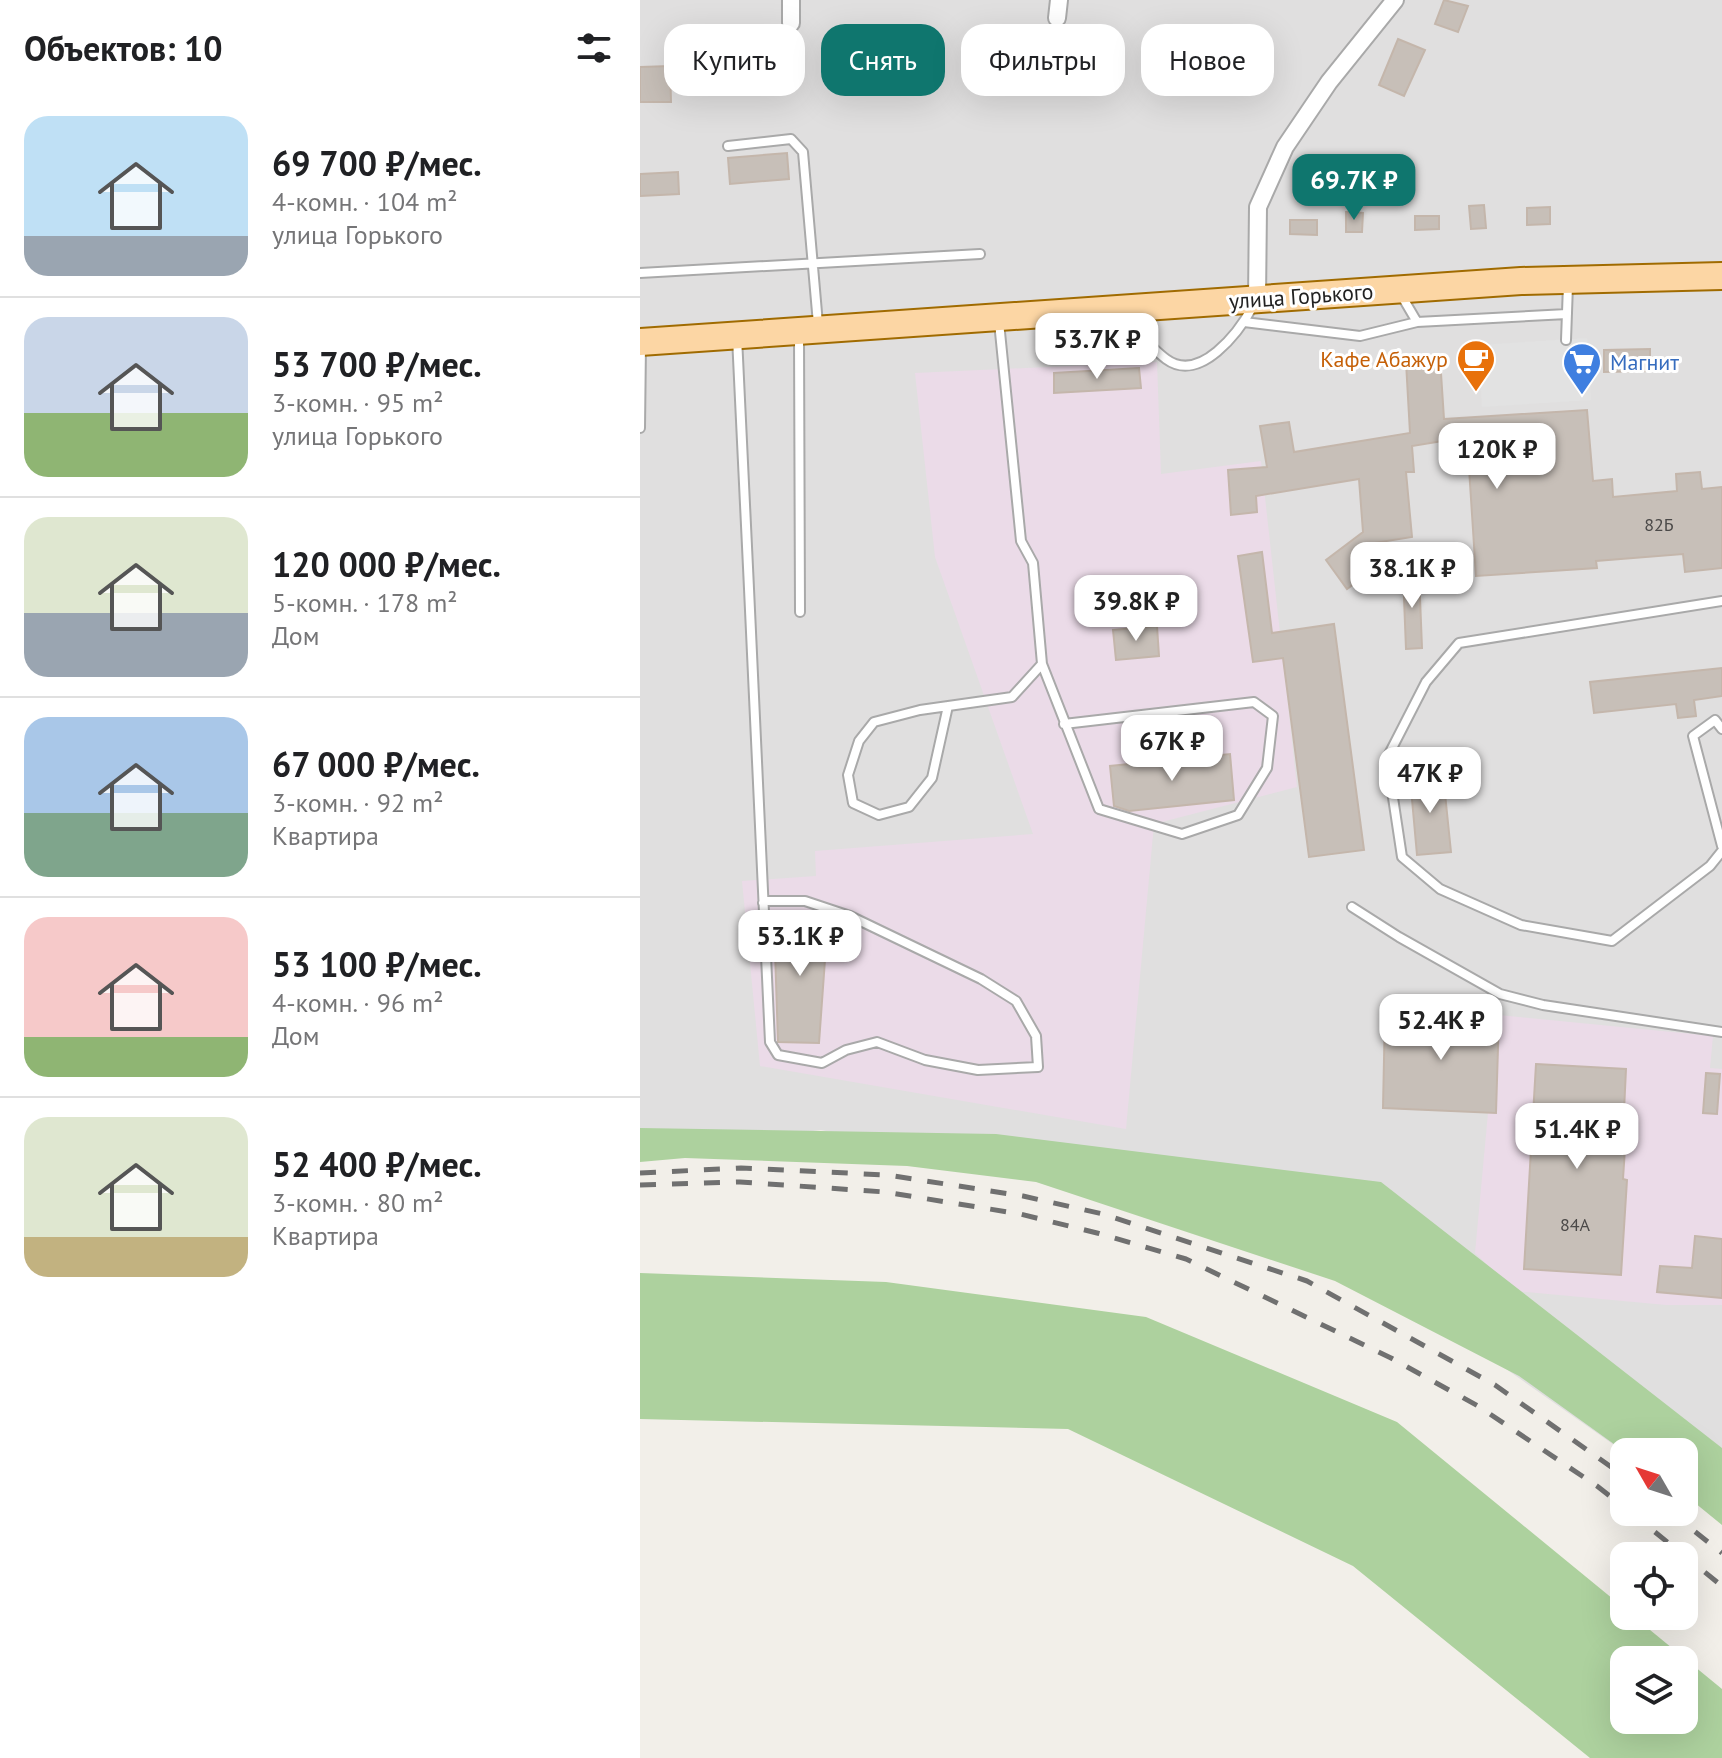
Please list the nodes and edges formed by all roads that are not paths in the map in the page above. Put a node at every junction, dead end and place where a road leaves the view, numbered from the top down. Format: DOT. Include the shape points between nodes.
graph roads {
  1 [pos="791,0"];
  2 [pos="1059,0"];
  3 [pos="1395,0"];
  4 [pos="1057,18"];
  5 [pos="791,23"];
  6 [pos="728,146"];
  7 [pos="980,254"];
  8 [pos="813,264"];
  9 [pos="640,273"];
  10 [pos="1722,276"];
  11 [pos="1568,280"];
  12 [pos="1398,290"];
  13 [pos="1257,299"];
  14 [pos="1114,309"];
  15 [pos="1567,314"];
  16 [pos="998,317"];
  17 [pos="1244,322"];
  18 [pos="1417,322"];
  19 [pos="808,330"];
  20 [pos="736,335"];
  21 [pos="640,338"];
  22 [pos="1566,340"];
  23 [pos="640,428"];
  24 [pos="1722,601"];
  25 [pos="800,612"];
  26 [pos="1042,664"];
  27 [pos="948,706"];
  28 [pos="1064,724"];
  29 [pos="1722,729"];
  30 [pos="1722,848"];
  31 [pos="763,903"];
  32 [pos="1352,907"];
  33 [pos="1722,1032"];
  1 -- 5 [label="street"];
  2 -- 4 [label="street"];
  3 -- 13 [label="street" via="1329,82 1280,159 1258,207"];
  6 -- 8 [label="lane" via="791,139 803,152"];
  7 -- 8 [label="lane"];
  8 -- 9 [label="lane"];
  8 -- 19 [label="lane"];
  10 -- 11 [label="main road, улица Горького"];
  11 -- 12 [label="main road, улица Горького"];
  11 -- 15 [label="lane"];
  12 -- 13 [label="main road, улица Горького"];
  12 -- 18 [label="lane"];
  13 -- 14 [label="main road, улица Горького"];
  13 -- 17 [label="lane"];
  14 -- 16 [label="main road, улица Горького"];
  14 -- 17 [label="lane" via="1169,361 1184,365 1211,359"];
  15 -- 18 [label="lane"];
  15 -- 22 [label="lane"];
  16 -- 19 [label="main road, улица Горького"];
  16 -- 26 [label="lane" via="1021,541 1033,563"];
  17 -- 18 [label="lane" via="1360,336"];
  19 -- 20 [label="main road, улица Горького"];
  19 -- 25 [label="lane"];
  20 -- 21 [label="main road, улица Горького"];
  20 -- 31 [label="lane"];
  21 -- 23 [label="lane"];
  24 -- 30 [label="lane" via="1459,643 1426,682 1387,758 1402,857 1440,889 1521,925 1612,941 1710,866"];
  26 -- 27 [label="lane" via="1012,697"];
  26 -- 28 [label="lane"];
  27 -- 27 [label="lane" via="874,722 859,741 848,775 853,803 879,815 909,807 932,778"];
  28 -- 28 [label="lane" via="1099,809 1182,834 1238,815 1267,768 1273,716 1254,702"];
  29 -- 30 [label="lane" via="1715,720 1693,736"];
  31 -- 31 [label="lane" via="770,1042 778,1055 822,1063 877,1042 925,1060 978,1070 1038,1067 1036,1036 1016,1001 981,979 850,916 805,901"];
  32 -- 33 [label="lane" via="1500,994"];
}
